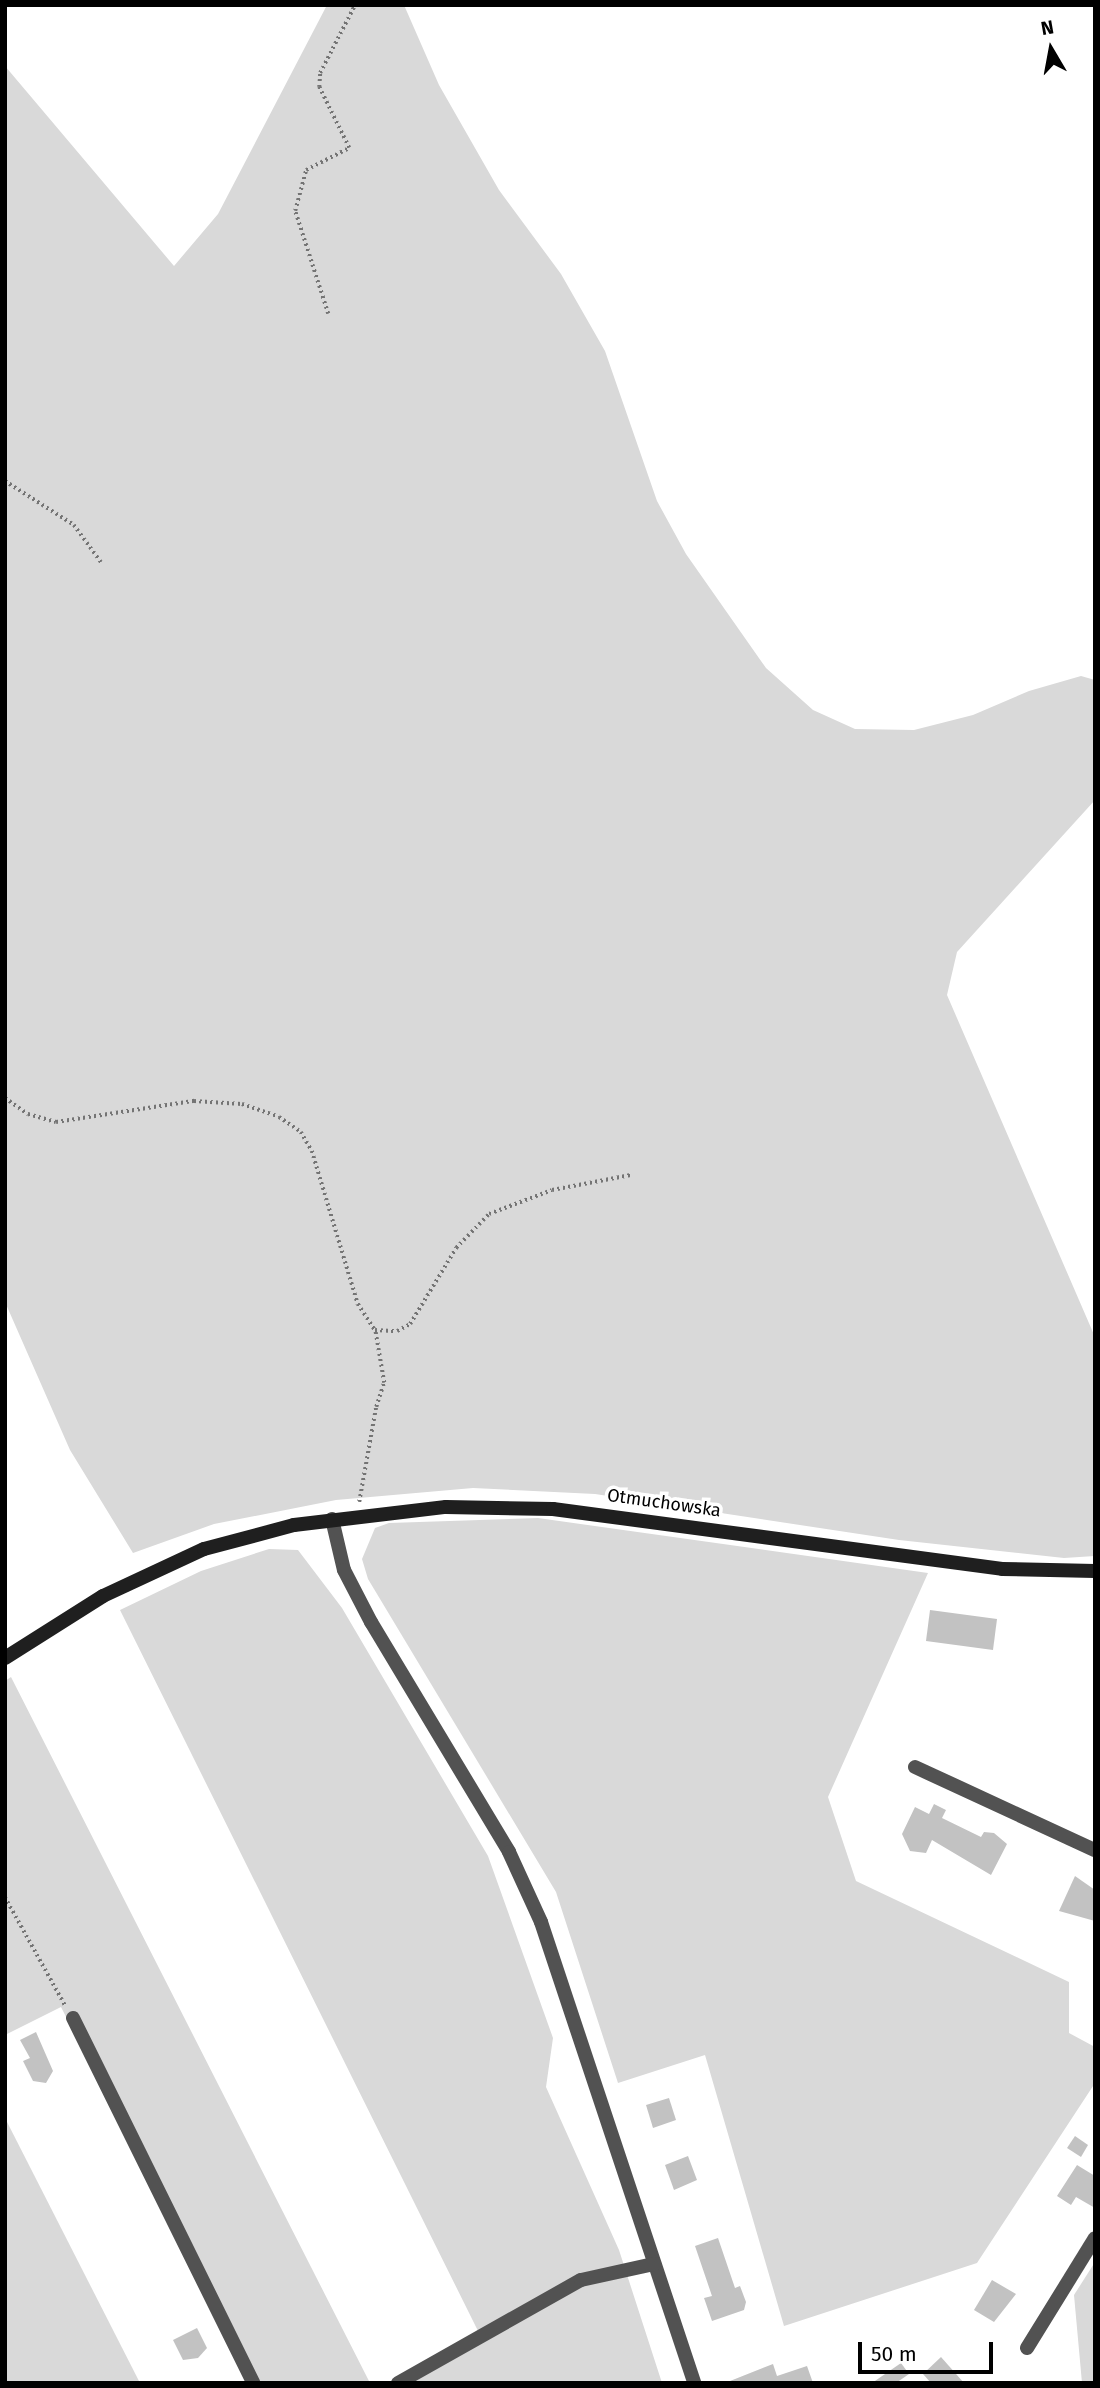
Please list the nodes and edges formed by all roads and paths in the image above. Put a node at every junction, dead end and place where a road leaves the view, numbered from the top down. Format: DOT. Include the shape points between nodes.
graph roads {
  1 [pos="355,5"];
  2 [pos="328,314"];
  3 [pos="5,481"];
  4 [pos="101,562"];
  5 [pos="5,1098"];
  6 [pos="631,1175"];
  7 [pos="375,1330"];
  8 [pos="359,1514"];
  9 [pos="332,1519"];
  10 [pos="1095,1572"];
  11 [pos="5,1658"];
  12 [pos="915,1767"];
  13 [pos="1095,1850"];
  14 [pos="5,1897"];
  15 [pos="73,2018"];
  16 [pos="1095,2238"];
  17 [pos="654,2264"];
  18 [pos="1027,2348"];
  19 [pos="253,2383"];
  20 [pos="398,2383"];
  21 [pos="694,2383"];
  1 -- 2 [label="path" via="320,74 319,87 349,148 306,170 295,211"];
  3 -- 4 [label="path" via="74,525"];
  5 -- 7 [label="path" via="28,1114 56,1122 194,1101 242,1104 279,1117 301,1132 312,1151 358,1304"];
  6 -- 7 [label="path" via="552,1190 489,1214 456,1248 410,1324 397,1331"];
  7 -- 8 [label="path" via="384,1383"];
  8 -- 9 [label="main road, Otmuchowska"];
  8 -- 10 [label="main road, Otmuchowska" via="446,1507 553,1509 977,1566"];
  9 -- 11 [label="main road, Otmuchowska" via="229,1542 136,1579"];
  9 -- 17 [label="street" via="344,1570 509,1852 541,1922"];
  12 -- 13 [label="street"];
  14 -- 15 [label="path"];
  15 -- 19 [label="street"];
  16 -- 18 [label="street"];
  17 -- 20 [label="street" via="581,2280"];
  17 -- 21 [label="street"];
}
